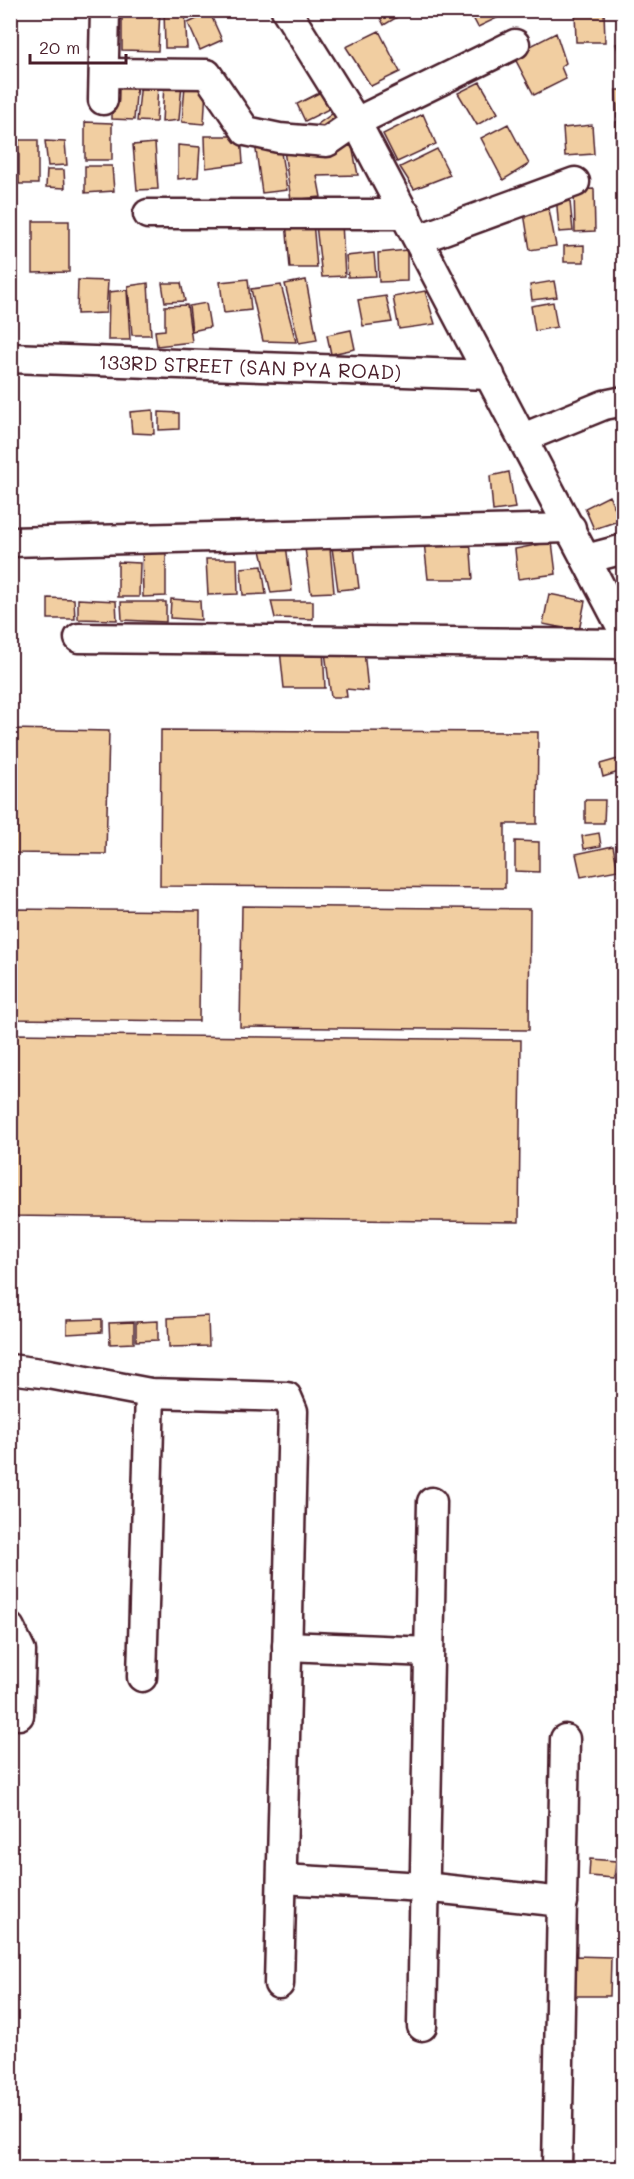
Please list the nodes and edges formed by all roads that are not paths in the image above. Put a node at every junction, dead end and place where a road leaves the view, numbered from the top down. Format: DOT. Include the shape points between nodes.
graph roads {
  1 [pos="105,10"];
  2 [pos="286,10"];
  3 [pos="515,44"];
  4 [pos="356,122"];
  5 [pos="575,183"];
  6 [pos="148,214"];
  7 [pos="406,214"];
  8 [pos="419,240"];
  9 [pos="10,358"];
  10 [pos="490,375"];
  11 [pos="624,401"];
  12 [pos="523,438"];
  13 [pos="571,528"];
  14 [pos="10,542"];
  15 [pos="624,549"];
  16 [pos="586,559"];
  17 [pos="624,632"];
  18 [pos="79,638"];
  19 [pos="624,644"];
  20 [pos="10,1369"];
  21 [pos="150,1393"];
  22 [pos="432,1503"];
  23 [pos="10,1628"];
  24 [pos="287,1646"];
  25 [pos="429,1652"];
  26 [pos="142,1677"];
  27 [pos="19,1714"];
  28 [pos="565,1738"];
  29 [pos="282,1879"];
  30 [pos="424,1887"];
  31 [pos="563,1902"];
  32 [pos="279,1984"];
  33 [pos="422,2026"];
  34 [pos="557,2169"];
  1 -- 4 [label="street" via="103,87 207,74 246,131 327,142"];
  2 -- 4 [label="street"];
  3 -- 4 [label="street"];
  4 -- 7 [label="street"];
  5 -- 8 [label="street"];
  6 -- 7 [label="street"];
  7 -- 8 [label="street"];
  8 -- 10 [label="street"];
  9 -- 10 [label="street, 133RD STREET (SAN PYA ROAD)"];
  10 -- 12 [label="street"];
  11 -- 12 [label="street" via="604,405"];
  12 -- 13 [label="street"];
  13 -- 14 [label="street"];
  13 -- 16 [label="street"];
  15 -- 16 [label="street"];
  16 -- 17 [label="street"];
  18 -- 19 [label="street"];
  20 -- 21 [label="street"];
  21 -- 24 [label="street" via="287,1398 292,1411"];
  21 -- 26 [label="street"];
  22 -- 25 [label="street"];
  23 -- 27 [label="street" via="21,1651"];
  24 -- 25 [label="street"];
  24 -- 29 [label="street"];
  25 -- 30 [label="street"];
  28 -- 31 [label="street"];
  29 -- 30 [label="street"];
  29 -- 32 [label="street"];
  30 -- 31 [label="street"];
  30 -- 33 [label="street"];
  31 -- 34 [label="street"];
}
